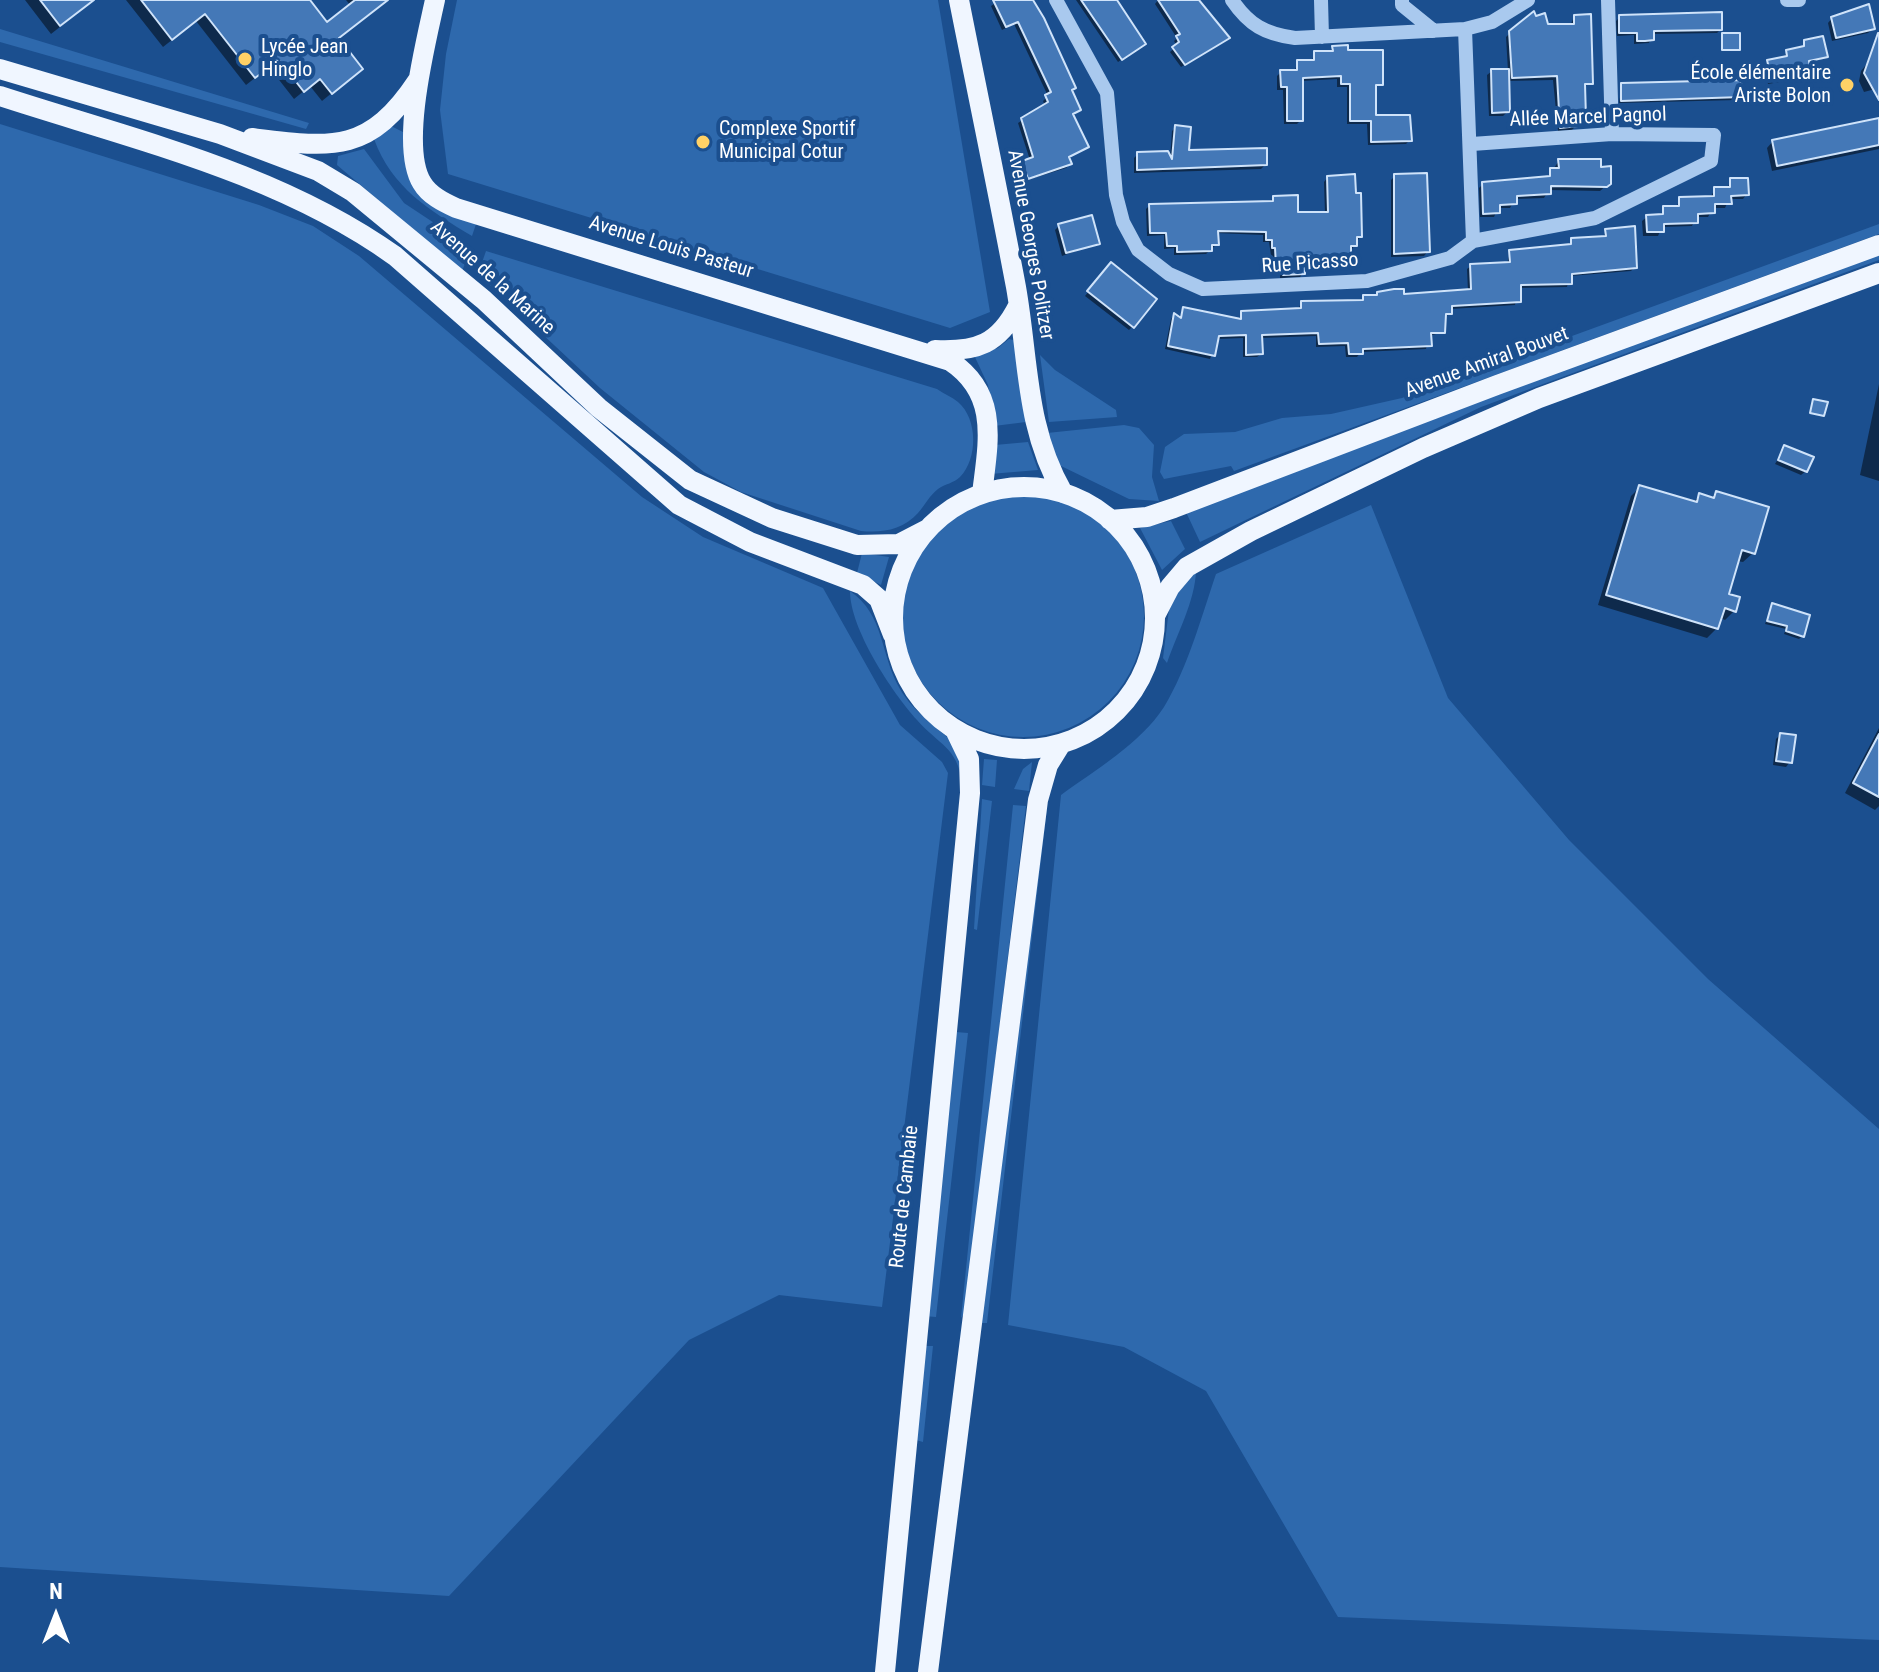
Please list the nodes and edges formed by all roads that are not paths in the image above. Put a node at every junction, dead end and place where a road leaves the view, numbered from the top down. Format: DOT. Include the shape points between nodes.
graph roads {
  1 [pos="435,0"];
  2 [pos="959,0"];
  3 [pos="1056,0"];
  4 [pos="1232,0"];
  5 [pos="1321,0"];
  6 [pos="1402,0"];
  7 [pos="1528,0"];
  8 [pos="1608,0"];
  9 [pos="1787,0"];
  10 [pos="1799,0"];
  11 [pos="1465,29"];
  12 [pos="1434,31"];
  13 [pos="1322,37"];
  14 [pos="0,69"];
  15 [pos="418,80"];
  16 [pos="0,96"];
  17 [pos="220,134"];
  18 [pos="1612,134"];
  19 [pos="1472,144"];
  20 [pos="1473,241"];
  21 [pos="1879,245"];
  22 [pos="1879,273"];
  23 [pos="1018,306"];
  24 [pos="919,350"];
  25 [pos="1063,493"];
  26 [pos="982,494"];
  27 [pos="1110,520"];
  28 [pos="928,529"];
  29 [pos="1156,614"];
  30 [pos="893,635"];
  31 [pos="955,730"];
  32 [pos="1061,744"];
  33 [pos="885,1672"];
  34 [pos="928,1672"];
  1 -- 15 [label="main road, Avenue Louis Pasteur"];
  2 -- 23 [label="main road, Avenue Georges Politzer"];
  3 -- 20 [label="street, Rue Picasso" via="1107,93 1123,222 1138,250 1169,274 1203,289 1367,281 1450,258"];
  4 -- 13 [label="street" via="1269,35"];
  5 -- 13 [label="street"];
  6 -- 12 [label="street"];
  7 -- 11 [label="street" via="1492,22"];
  8 -- 18 [label="street"];
  9 -- 10 [label="street"];
  11 -- 12 [label="street"];
  11 -- 19 [label="street"];
  12 -- 13 [label="street"];
  14 -- 17 [label="main road, Avenue de la Marine"];
  15 -- 17 [label="main road" via="397,111 367,135 339,144"];
  15 -- 24 [label="main road, Avenue Louis Pasteur" via="416,168 437,199"];
  16 -- 30 [label="main road" via="269,184 354,227 395,256 679,505 750,542 863,585 879,599"];
  17 -- 28 [label="main road, Avenue de la Marine" via="318,171 353,192 484,300 599,408 690,480 772,518 857,545 887,546"];
  18 -- 19 [label="street, Allée Marcel Pagnol"];
  18 -- 20 [label="street, Allée Marcel Pagnol" via="1714,135 1711,161 1595,218"];
  19 -- 20 [label="street"];
  21 -- 27 [label="main road, Avenue Amiral Bouvet" via="1174,508"];
  22 -- 29 [label="main road" via="1539,398 1423,448 1187,567"];
  23 -- 24 [label="main road" via="1007,328 986,344 963,351"];
  23 -- 25 [label="main road, Avenue Georges Politzer" via="1034,427"];
  24 -- 26 [label="main road, Avenue Louis Pasteur" via="950,361 976,383 986,408"];
  25 -- 26 [label="main road" via="1008,488"];
  25 -- 27 [label="main road"];
  26 -- 28 [label="main road" via="953,508"];
  27 -- 29 [label="main road" via="1126,535 1147,572"];
  28 -- 30 [label="main road" via="902,572 894,597"];
  29 -- 32 [label="main road" via="1153,645 1142,675 1122,705 1094,729"];
  30 -- 31 [label="main road" via="904,672 925,705"];
  31 -- 32 [label="main road" via="1010,748"];
  31 -- 33 [label="main road, Route de Cambaie" via="969,759 970,793"];
  32 -- 34 [label="main road" via="1048,765 1038,800"];
}
